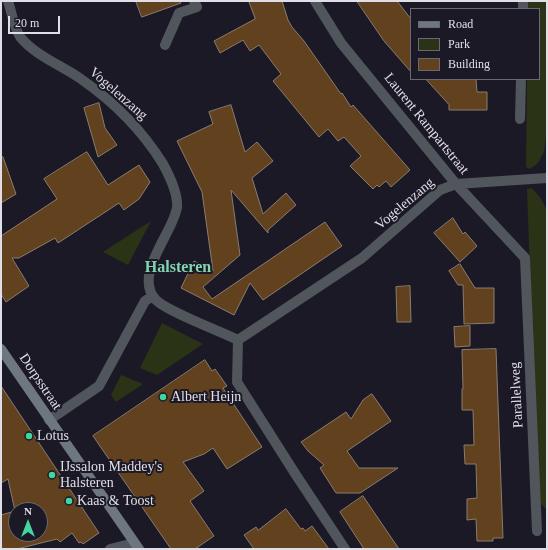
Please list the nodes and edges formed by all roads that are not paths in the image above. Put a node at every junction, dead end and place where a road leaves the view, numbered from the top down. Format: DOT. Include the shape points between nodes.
graph roads {
  1 [pos="8,1"];
  2 [pos="194,1"];
  3 [pos="315,1"];
  4 [pos="165,45"];
  5 [pos="521,80"];
  6 [pos="520,119"];
  7 [pos="547,178"];
  8 [pos="456,184"];
  9 [pos="525,258"];
  10 [pos="153,296"];
  11 [pos="238,340"];
  12 [pos="1,348"];
  13 [pos="49,420"];
  14 [pos="537,531"];
  15 [pos="137,546"];
  16 [pos="110,549"];
  17 [pos="345,549"];
  1 -- 10 [label="street, Vogelenzang" via="20,38 82,79 120,111 144,135 164,166 176,197 177,207 152,265 149,278"];
  2 -- 4 [label="street" via="197,8 179,13"];
  3 -- 8 [label="street, Laurent Rampartstraat" via="341,43"];
  5 -- 6 [label="street"];
  7 -- 8 [label="street, Vogelenzang"];
  8 -- 9 [label="street, Laurent Rampartstraat"];
  8 -- 11 [label="street, Vogelenzang" via="440,190 362,258"];
  9 -- 14 [label="street, Parallelweg"];
  10 -- 11 [label="street" via="174,310"];
  10 -- 13 [label="street" via="145,301 99,386"];
  11 -- 17 [label="street" via="237,382"];
  12 -- 13 [label="street, Dorpsstraat"];
  13 -- 15 [label="street, Dorpsstraat"];
  15 -- 16 [label="street"];
}
